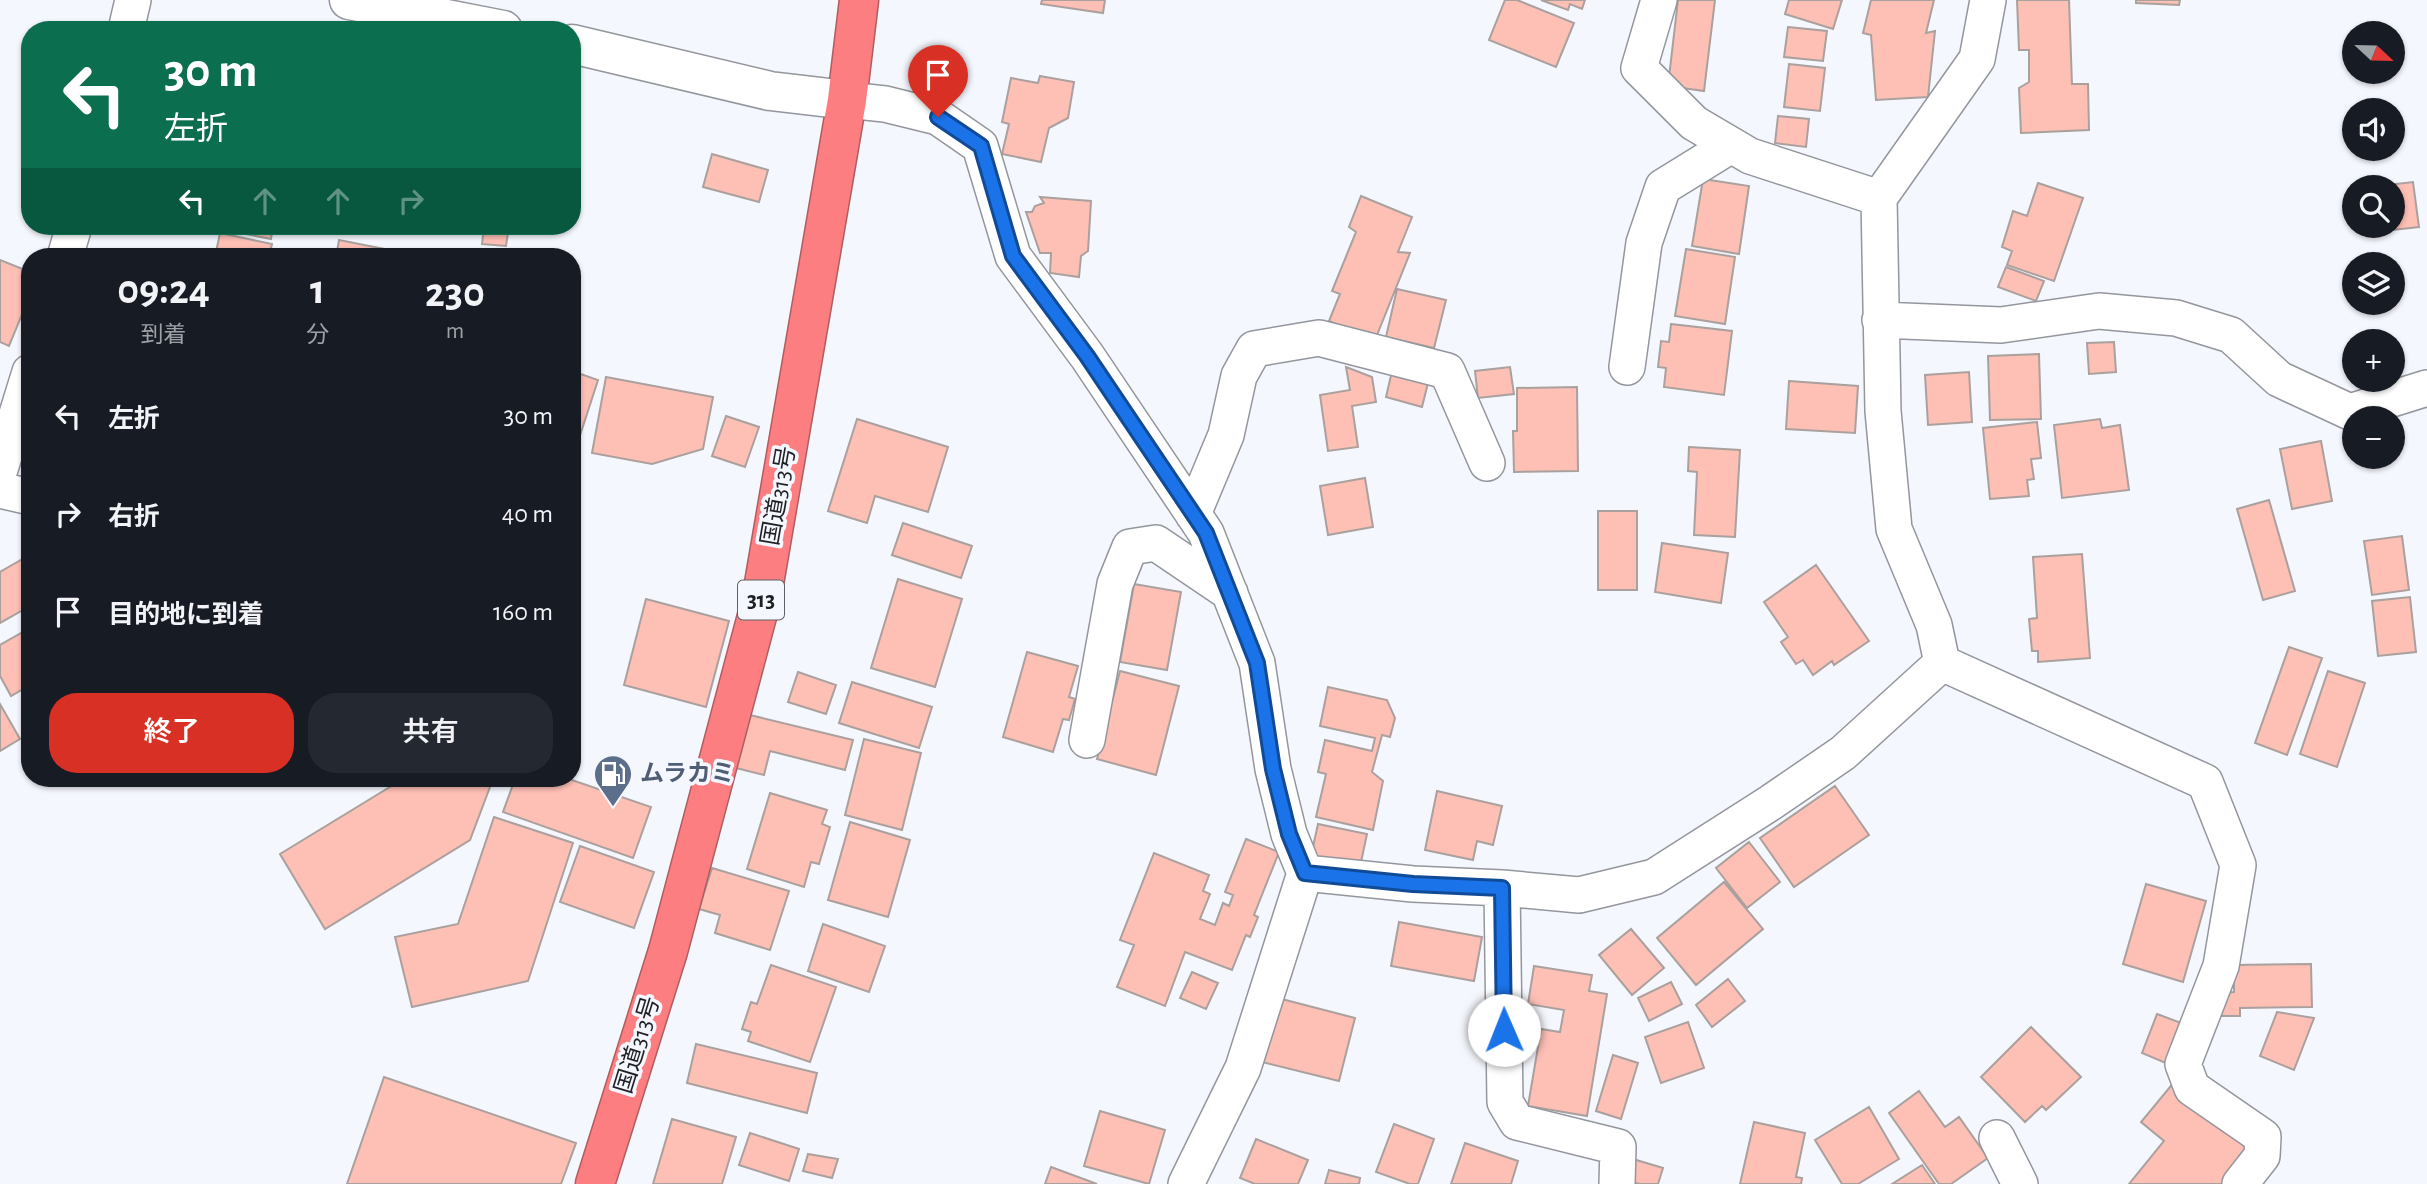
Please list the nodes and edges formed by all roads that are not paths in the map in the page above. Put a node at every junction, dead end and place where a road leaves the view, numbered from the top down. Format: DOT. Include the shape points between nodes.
graph roads {
  1 [pos="133,0"];
  2 [pos="349,0"];
  3 [pos="859,0"];
  4 [pos="1660,0"];
  5 [pos="1988,0"];
  6 [pos="128,21"];
  7 [pos="457,21"];
  8 [pos="581,46"];
  9 [pos="846,100"];
  10 [pos="1731,145"];
  11 [pos="1879,198"];
  12 [pos="1881,320"];
  13 [pos="1627,367"];
  14 [pos="18,383"];
  15 [pos="2427,388"];
  16 [pos="1487,463"];
  17 [pos="0,469"];
  18 [pos="0,490"];
  19 [pos="21,495"];
  20 [pos="1193,514"];
  21 [pos="1230,593"];
  22 [pos="1942,663"];
  23 [pos="1087,740"];
  24 [pos="1305,873"];
  25 [pos="1502,888"];
  26 [pos="1997,1138"];
  27 [pos="595,1184"];
  28 [pos="1186,1184"];
  29 [pos="1617,1184"];
  30 [pos="2020,1184"];
  31 [pos="2241,1184"];
  1 -- 6 [label="street"];
  2 -- 7 [label="street"];
  3 -- 9 [label="highway, 国道313号 / 313"];
  4 -- 10 [label="street" via="1639,68 1694,123"];
  5 -- 11 [label="street" via="1977,59"];
  8 -- 9 [label="street" via="770,91"];
  9 -- 20 [label="street" via="938,117 981,146 1013,256"];
  9 -- 27 [label="highway, 国道313号 / 313" via="761,601 668,951"];
  10 -- 11 [label="street" via="1751,156"];
  10 -- 13 [label="street" via="1663,187 1644,243"];
  11 -- 12 [label="street"];
  12 -- 15 [label="street" via="2001,325 2099,311 2176,318 2231,335 2279,379 2350,412"];
  12 -- 22 [label="street" via="1883,411 1894,529 1934,625"];
  14 -- 17 [label="street"];
  16 -- 20 [label="street" via="1447,371 1319,338 1254,349 1239,376 1226,435"];
  18 -- 19 [label="street"];
  20 -- 21 [label="street" via="1206,533"];
  21 -- 23 [label="street" via="1156,543 1130,547 1115,584"];
  21 -- 24 [label="street" via="1257,663 1273,769 1289,834"];
  22 -- 25 [label="street" via="1843,753 1654,877 1579,895"];
  22 -- 31 [label="street" via="2205,782 2238,865 2221,966 2183,1064 2192,1088 2263,1137 2262,1156"];
  24 -- 25 [label="street"];
  24 -- 28 [label="street" via="1243,1068"];
  25 -- 29 [label="street" via="1505,1102 1517,1122 1618,1147"];
  26 -- 30 [label="street"];
}
